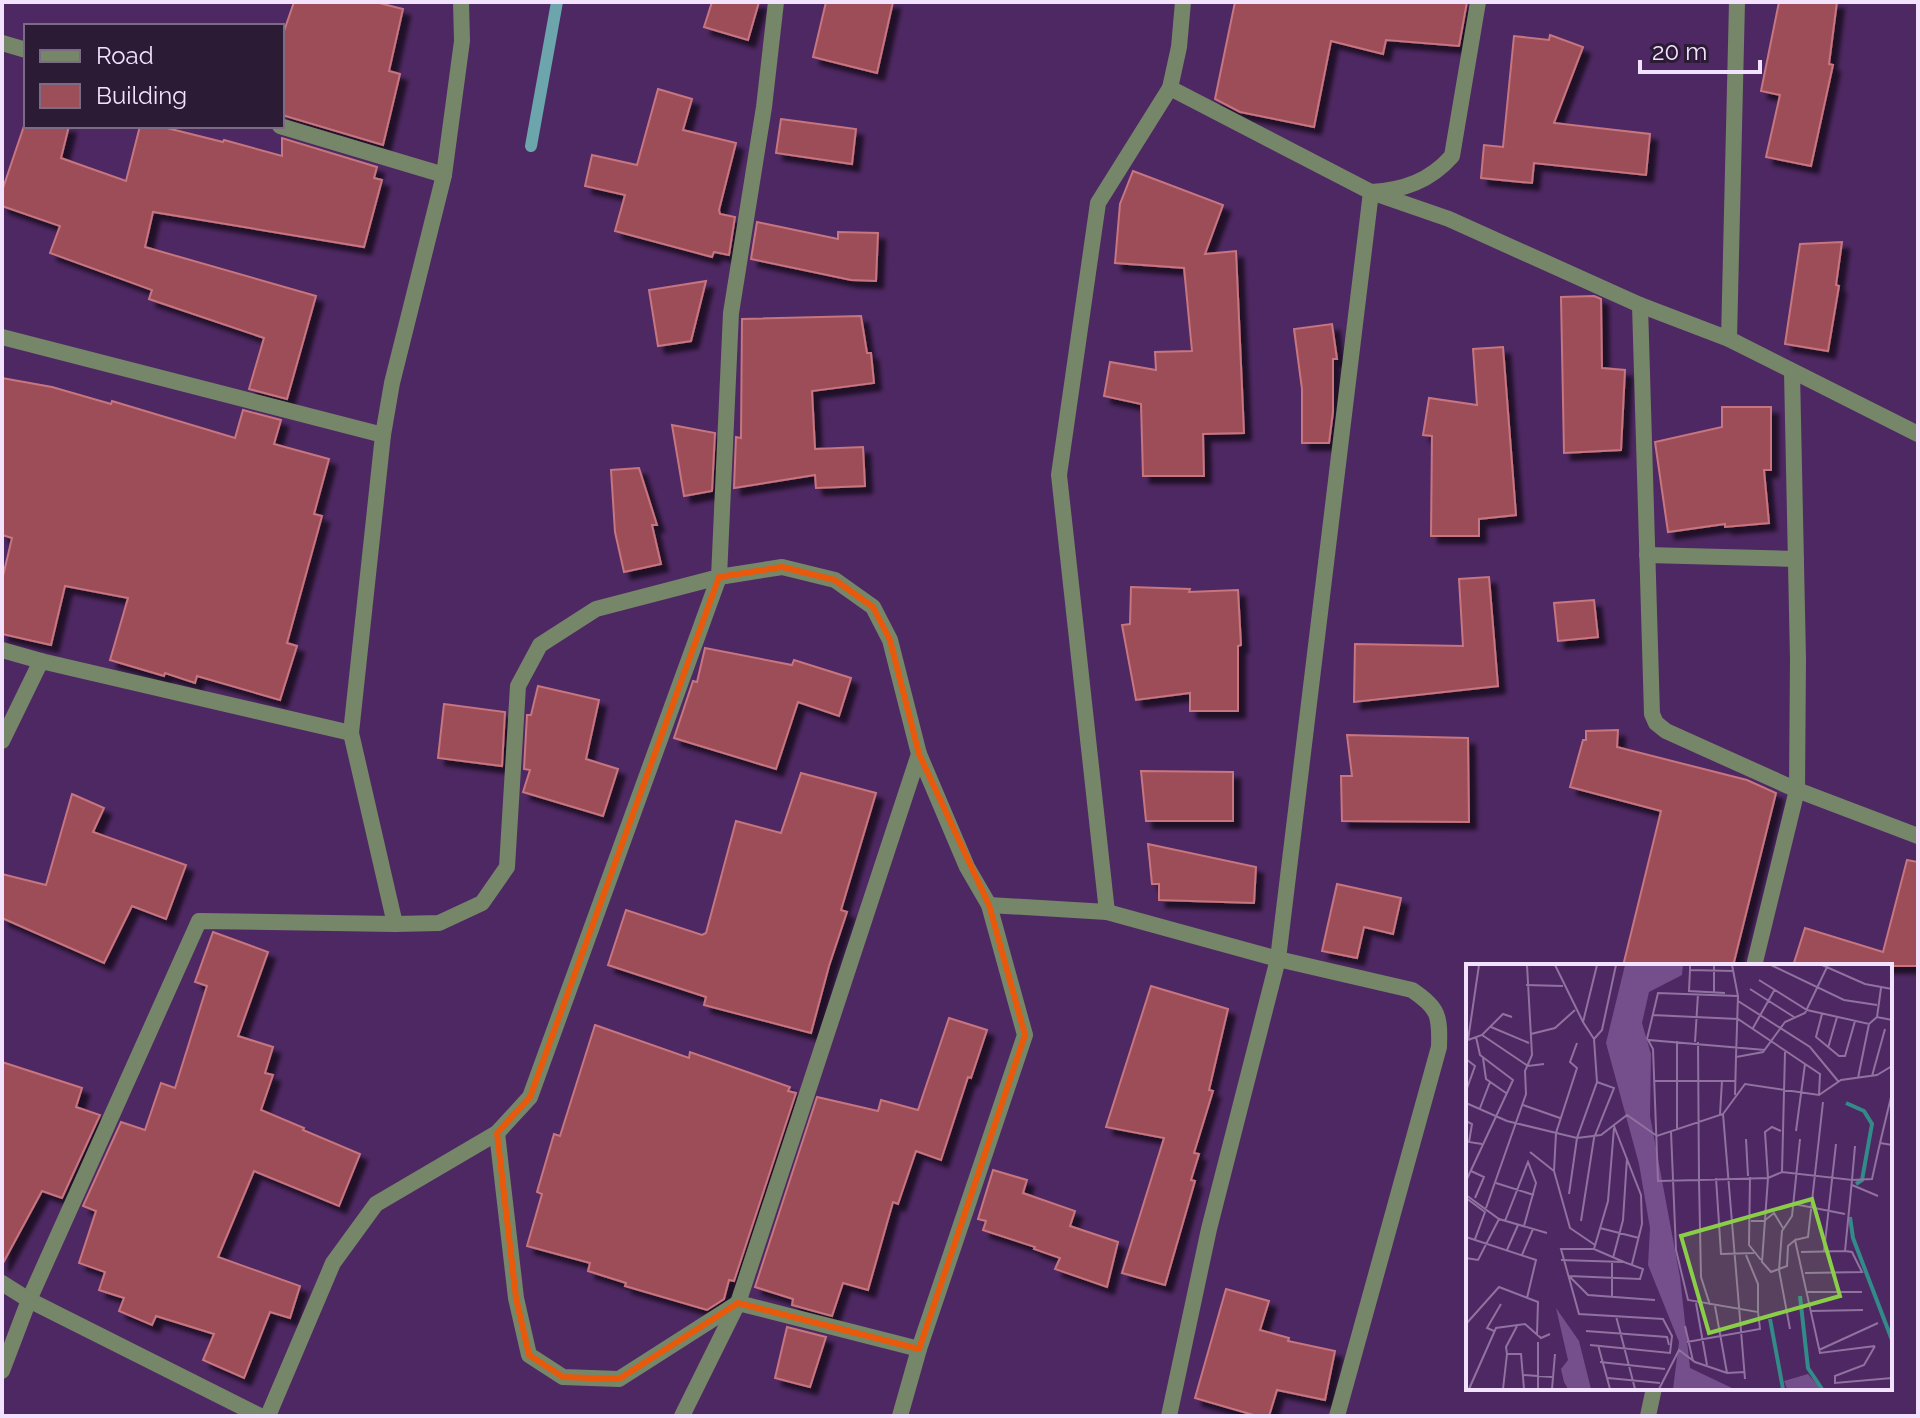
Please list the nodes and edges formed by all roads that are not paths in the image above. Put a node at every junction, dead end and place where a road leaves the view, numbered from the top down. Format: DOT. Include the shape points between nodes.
graph roads {
  1 [pos="461,2"];
  2 [pos="776,2"];
  3 [pos="1183,2"];
  4 [pos="1478,2"];
  5 [pos="1737,2"];
  6 [pos="2,43"];
  7 [pos="24,49"];
  8 [pos="1170,88"];
  9 [pos="284,127"];
  10 [pos="444,175"];
  11 [pos="1371,192"];
  12 [pos="1640,305"];
  13 [pos="2,337"];
  14 [pos="1729,339"];
  15 [pos="1792,372"];
  16 [pos="1918,434"];
  17 [pos="383,435"];
  18 [pos="1647,555"];
  19 [pos="1796,559"];
  20 [pos="719,577"];
  21 [pos="2,650"];
  22 [pos="41,661"];
  23 [pos="351,733"];
  24 [pos="2,741"];
  25 [pos="919,754"];
  26 [pos="1797,790"];
  27 [pos="1918,836"];
  28 [pos="989,905"];
  29 [pos="1107,912"];
  30 [pos="395,924"];
  31 [pos="1278,959"];
  32 [pos="1754,964"];
  33 [pos="497,1133"];
  34 [pos="2,1283"];
  35 [pos="29,1300"];
  36 [pos="738,1303"];
  37 [pos="919,1349"];
  38 [pos="2,1371"];
  39 [pos="1654,1390"];
  40 [pos="260,1416"];
  41 [pos="268,1416"];
  42 [pos="682,1416"];
  43 [pos="900,1416"];
  44 [pos="1169,1416"];
  45 [pos="1337,1416"];
  46 [pos="1648,1416"];
  1 -- 10 [label="street" via="462,41"];
  2 -- 20 [label="street" via="731,313"];
  3 -- 8 [label="street"];
  4 -- 11 [label="street" via="1452,156 1438,172 1400,190"];
  5 -- 14 [label="street"];
  6 -- 7 [label="street"];
  8 -- 11 [label="street"];
  8 -- 29 [label="street" via="1098,203 1059,475"];
  9 -- 10 [label="street"];
  10 -- 17 [label="street"];
  11 -- 12 [label="street" via="1449,219"];
  11 -- 31 [label="street"];
  12 -- 14 [label="street"];
  12 -- 18 [label="street"];
  13 -- 17 [label="street"];
  14 -- 15 [label="street"];
  15 -- 16 [label="street"];
  15 -- 19 [label="street"];
  17 -- 23 [label="street"];
  18 -- 19 [label="street"];
  18 -- 26 [label="street" via="1656,723"];
  19 -- 26 [label="street"];
  20 -- 25 [label="street" via="782,567 835,580 873,607 890,640"];
  20 -- 30 [label="street" via="596,609 540,645 518,686 507,867 482,903 439,923"];
  20 -- 33 [label="street" via="530,1097"];
  21 -- 22 [label="street"];
  22 -- 23 [label="street"];
  22 -- 24 [label="street"];
  23 -- 30 [label="street"];
  25 -- 28 [label="street"];
  25 -- 36 [label="street"];
  26 -- 27 [label="street"];
  26 -- 32 [label="street"];
  28 -- 29 [label="street"];
  28 -- 37 [label="street" via="1025,1035"];
  29 -- 31 [label="street"];
  30 -- 35 [label="street" via="199,921"];
  31 -- 44 [label="street" via="1209,1229"];
  31 -- 45 [label="street" via="1412,990 1427,1000 1440,1020 1439,1047"];
  33 -- 36 [label="street" via="516,1298 529,1355 563,1377 619,1379"];
  33 -- 41 [label="street" via="376,1204 333,1263"];
  34 -- 35 [label="street"];
  35 -- 38 [label="street"];
  35 -- 40 [label="street"];
  36 -- 37 [label="street"];
  36 -- 42 [label="street"];
  37 -- 43 [label="street"];
  39 -- 46 [label="street"];
}
